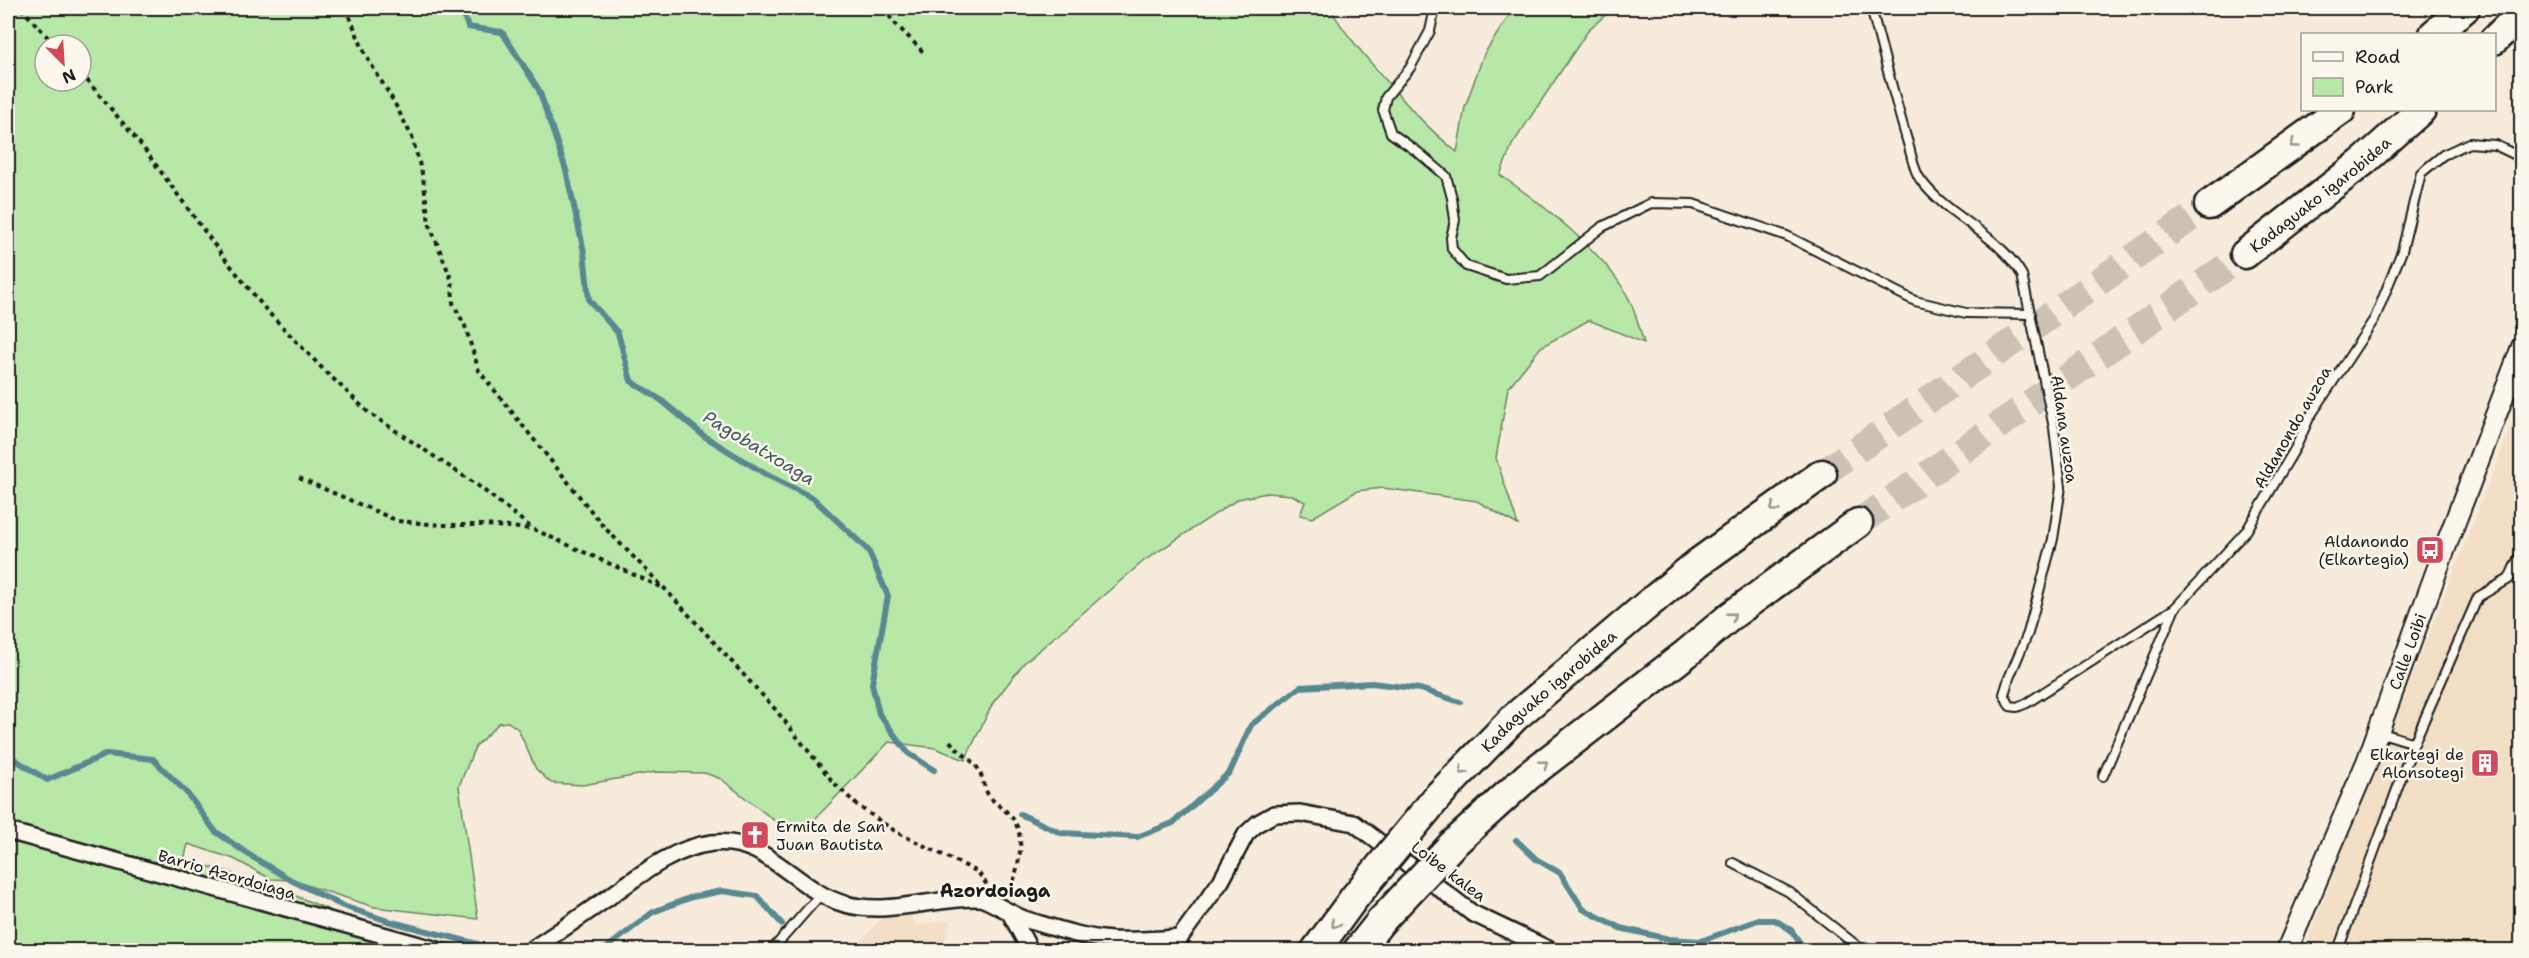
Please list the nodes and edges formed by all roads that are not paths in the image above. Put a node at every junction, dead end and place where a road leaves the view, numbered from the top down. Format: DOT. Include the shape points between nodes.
graph roads {
  1 [pos="1435,8"];
  2 [pos="1871,8"];
  3 [pos="2465,8"];
  4 [pos="2522,13"];
  5 [pos="2435,33"];
  6 [pos="2496,38"];
  7 [pos="2340,111"];
  8 [pos="2420,111"];
  9 [pos="2522,158"];
  10 [pos="2209,206"];
  11 [pos="2245,254"];
  12 [pos="2031,314"];
  13 [pos="2522,347"];
  14 [pos="1822,474"];
  15 [pos="1858,524"];
  16 [pos="2522,550"];
  17 [pos="2175,608"];
  18 [pos="2378,732"];
  19 [pos="2414,743"];
  20 [pos="2103,776"];
  21 [pos="8,831"];
  22 [pos="1733,863"];
  23 [pos="822,893"];
  24 [pos="1008,913"];
  25 [pos="1175,944"];
  26 [pos="437,951"];
  27 [pos="531,951"];
  28 [pos="772,951"];
  29 [pos="1030,951"];
  30 [pos="1316,951"];
  31 [pos="1358,951"];
  32 [pos="1550,951"];
  33 [pos="1862,951"];
  34 [pos="2287,951"];
  35 [pos="2338,951"];
  1 -- 12 [label="lane" via="1430,31 1410,68 1386,97 1383,110 1391,133 1446,176 1455,220 1452,249 1466,266 1506,279 1540,276 1602,227 1651,202 1693,204 1787,236 1915,301 1966,313"];
  2 -- 12 [label="lane, Aldana auzoa" via="1919,178 1945,205 2012,257 2022,275"];
  3 -- 5 [label="highway"];
  4 -- 6 [label="highway"];
  7 -- 10 [label="highway, one-way"];
  8 -- 11 [label="highway, Kadaguako igarobidea" via="2364,161"];
  9 -- 17 [label="lane, Aldanondo auzoa" via="2495,146 2469,144 2443,155 2421,173 2402,251 2375,318 2309,418 2247,530"];
  12 -- 17 [label="lane, Aldana auzoa" via="2054,428 2061,487 2050,550 2028,633 2008,678 2006,700 2010,706 2027,703"];
  13 -- 18 [label="street, Calle Loibi"];
  14 -- 30 [label="highway, Kadaguako igarobidea, one-way, bridge" via="1698,563 1515,717 1439,795"];
  31 -- 15 [label="highway, one-way, bridge" via="1452,845 1528,776 1732,615"];
  16 -- 19 [label="lane" via="2509,579 2478,597"];
  17 -- 20 [label="lane, Aldanondo auzoa"];
  18 -- 19 [label="lane"];
  18 -- 34 [label="street, Calle Loibi"];
  19 -- 35 [label="lane"];
  21 -- 26 [label="street, Barrio Azordoiaga"];
  22 -- 33 [label="lane" via="1789,892"];
  23 -- 24 [label="street" via="843,904 878,909 982,897"];
  23 -- 27 [label="street" via="800,882 758,850 713,843 659,862"];
  23 -- 28 [label="lane"];
  24 -- 25 [label="street" via="1060,930 1111,940"];
  24 -- 29 [label="street"];
  25 -- 32 [label="street, Loibe kalea" via="1221,881 1246,834 1274,814 1300,813 1354,823 1472,913"];
}
